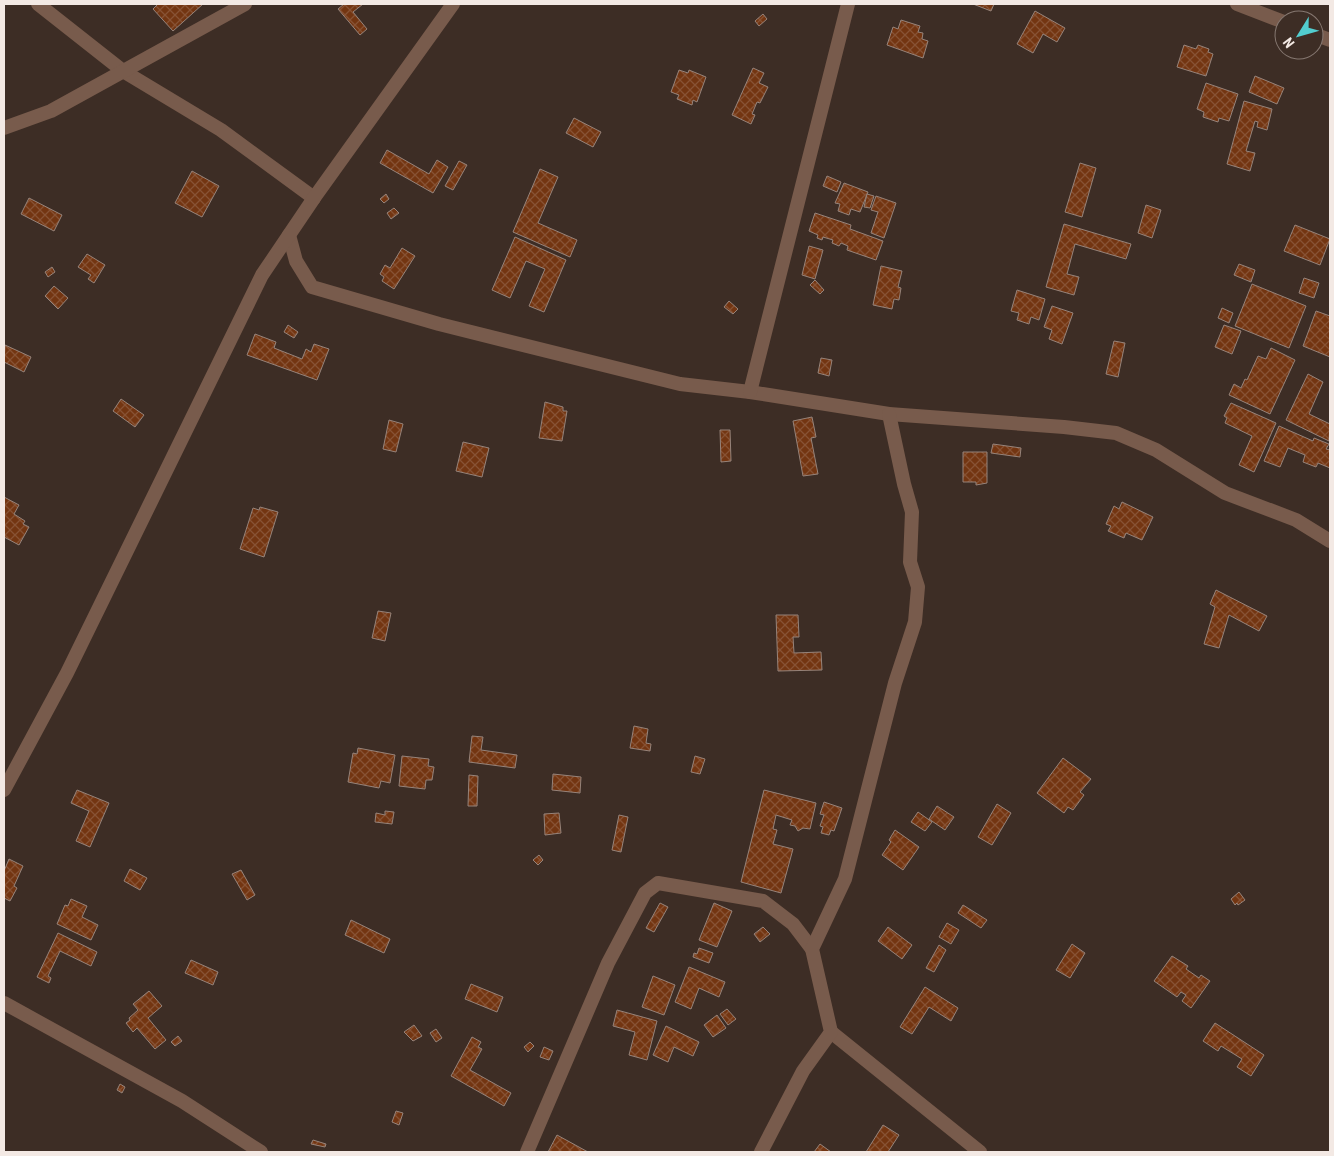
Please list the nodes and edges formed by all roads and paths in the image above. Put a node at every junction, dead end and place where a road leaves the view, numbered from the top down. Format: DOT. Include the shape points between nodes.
graph roads {
  1 [pos="38,4"];
  2 [pos="245,4"];
  3 [pos="848,4"];
  4 [pos="1237,4"];
  5 [pos="448,6"];
  6 [pos="1274,18"];
  7 [pos="123,71"];
  8 [pos="4,128"];
  9 [pos="314,198"];
  10 [pos="289,235"];
  11 [pos="750,392"];
  12 [pos="889,414"];
  13 [pos="1330,541"];
  14 [pos="4,790"];
  15 [pos="812,949"];
  16 [pos="4,1003"];
  17 [pos="831,1032"];
  18 [pos="261,1152"];
  19 [pos="528,1152"];
  20 [pos="762,1152"];
  21 [pos="980,1152"];
  1 -- 7 [label="street"];
  2 -- 7 [label="street"];
  3 -- 11 [label="street"];
  4 -- 6 [label="street"];
  5 -- 9 [label="street"];
  7 -- 8 [label="street" via="51,111"];
  7 -- 9 [label="street" via="221,130"];
  9 -- 10 [label="street"];
  10 -- 11 [label="street" via="296,261 312,287 439,324 680,384"];
  10 -- 14 [label="street" via="262,275 67,673"];
  11 -- 12 [label="street"];
  12 -- 13 [label="street" via="1116,433 1156,450 1225,493 1296,520"];
  12 -- 15 [label="street" via="912,512 910,562 918,587 915,622 895,683 844,879"];
  15 -- 17 [label="street"];
  15 -- 19 [label="street" via="793,924 763,900 658,883 645,892 608,963"];
  16 -- 18 [label="street" via="182,1101"];
  17 -- 20 [label="street" via="803,1072"];
  17 -- 21 [label="street"];
}
